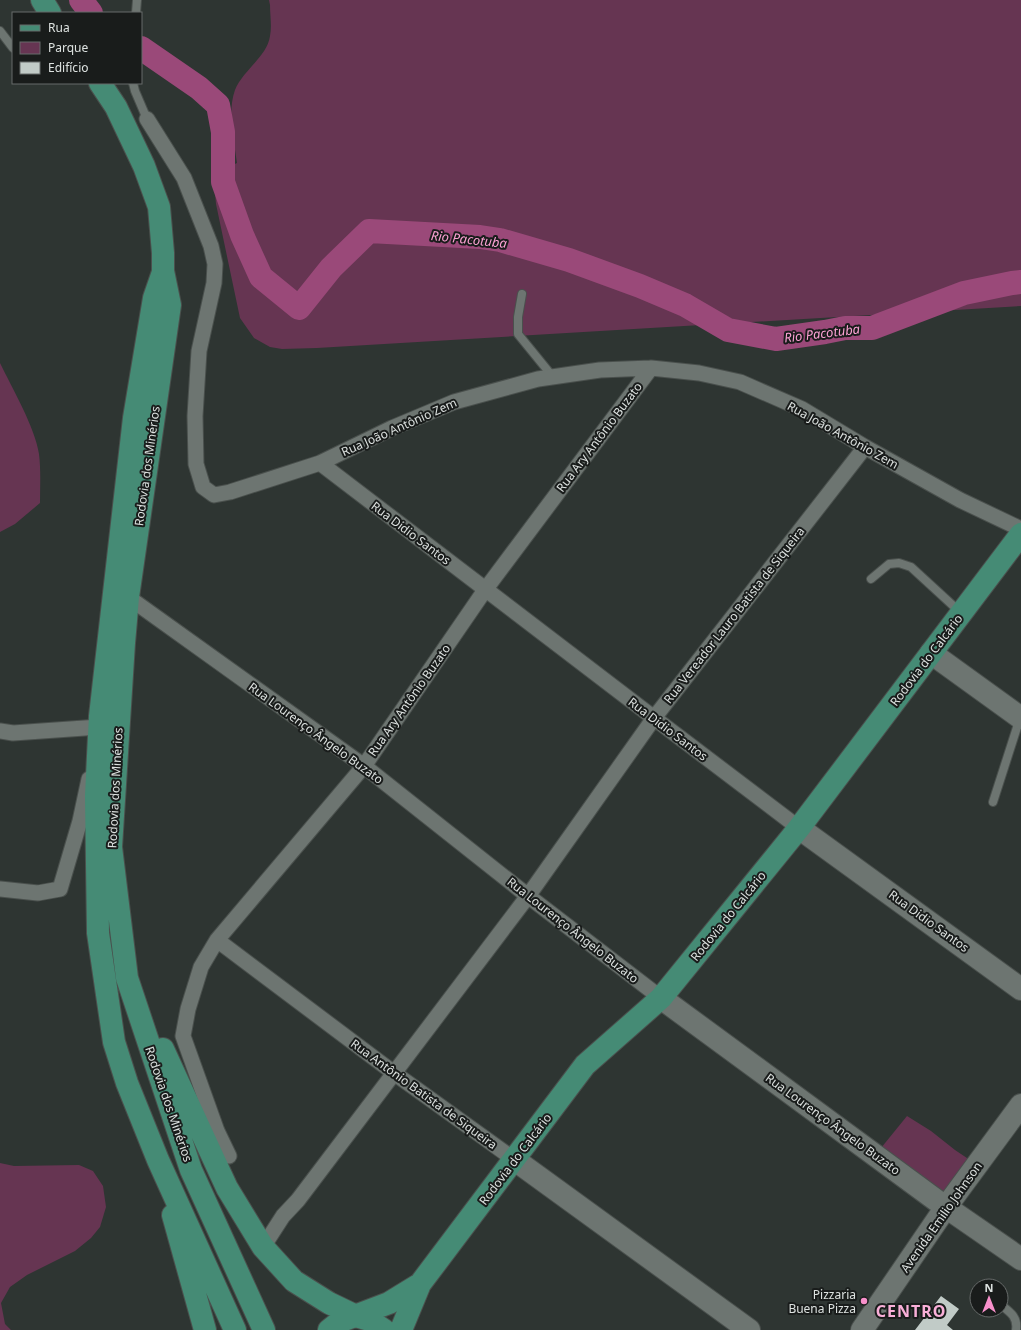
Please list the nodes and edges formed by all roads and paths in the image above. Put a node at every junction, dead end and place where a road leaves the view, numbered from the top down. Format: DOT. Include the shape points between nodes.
graph roads {
  1 [pos="42,0"];
  2 [pos="137,0"];
  3 [pos="49,12"];
  4 [pos="136,12"];
  5 [pos="0,31"];
  6 [pos="12,47"];
  7 [pos="101,84"];
  8 [pos="133,84"];
  9 [pos="148,119"];
  10 [pos="163,271"];
  11 [pos="522,294"];
  12 [pos="651,368"];
  13 [pos="553,377"];
  14 [pos="865,447"];
  15 [pos="320,463"];
  16 [pos="1021,530"];
  17 [pos="1021,534"];
  18 [pos="871,579"];
  19 [pos="485,590"];
  20 [pos="128,598"];
  21 [pos="961,613"];
  22 [pos="931,653"];
  23 [pos="654,718"];
  24 [pos="1021,718"];
  25 [pos="100,727"];
  26 [pos="0,731"];
  27 [pos="98,762"];
  28 [pos="364,766"];
  29 [pos="993,802"];
  30 [pos="800,828"];
  31 [pos="0,889"];
  32 [pos="528,896"];
  33 [pos="216,940"];
  34 [pos="1021,988"];
  35 [pos="661,998"];
  36 [pos="137,1008"];
  37 [pos="394,1073"];
  38 [pos="1021,1105"];
  39 [pos="1021,1128"];
  40 [pos="229,1156"];
  41 [pos="515,1160"];
  42 [pos="160,1164"];
  43 [pos="953,1211"];
  44 [pos="262,1247"];
  45 [pos="1021,1259"];
  46 [pos="420,1284"];
  47 [pos="1009,1311"];
  48 [pos="356,1316"];
  49 [pos="205,1330"];
  50 [pos="235,1330"];
  51 [pos="264,1330"];
  52 [pos="329,1330"];
  53 [pos="384,1330"];
  54 [pos="401,1330"];
  55 [pos="749,1330"];
  56 [pos="862,1330"];
  57 [pos="878,1330"];
  58 [pos="1016,1330"];
  1 -- 3 [label="main road"];
  2 -- 4 [label="lane"];
  5 -- 6 [label="lane"];
  7 -- 10 [label="main road, Rodovia dos Minérios" via="116,106 144,166 159,207"];
  8 -- 9 [label="lane"];
  9 -- 15 [label="street, Rua João Antônio Zem" via="184,178 211,246 215,264 214,283 200,351 196,416 196,464 203,487 214,495 230,492"];
  10 -- 20 [label="main road, Rodovia dos Minérios" via="170,305"];
  10 -- 25 [label="main road, Rodovia dos Minérios" via="154,298 134,418"];
  11 -- 13 [label="lane" via="518,334"];
  12 -- 13 [label="street, Rua João Antônio Zem" via="600,370"];
  12 -- 14 [label="street, Rua João Antônio Zem" via="700,373 740,382 802,409"];
  12 -- 19 [label="street, Rua Ary Antônio Buzato"];
  13 -- 15 [label="street, Rua João Antônio Zem" via="454,402 392,428"];
  14 -- 16 [label="street, Rua João Antônio Zem" via="960,500"];
  14 -- 23 [label="street, Rua Vereador Lauro Batista de Siqueira"];
  15 -- 19 [label="street, Rua Didio Santos"];
  17 -- 21 [label="main road, Rodovia do Calcário"];
  18 -- 21 [label="lane" via="889,564 899,562 911,567"];
  19 -- 23 [label="street, Rua Didio Santos"];
  19 -- 28 [label="street, Rua Ary Antônio Buzato"];
  20 -- 28 [label="street, Rua Lourenço Ângelo Buzato"];
  20 -- 36 [label="main road, Rodovia dos Minérios" via="111,847 127,978"];
  21 -- 22 [label="main road, Rodovia do Calcário"];
  22 -- 24 [label="street"];
  22 -- 30 [label="main road, Rodovia do Calcário"];
  23 -- 30 [label="street, Rua Didio Santos"];
  23 -- 32 [label="street, Rua Vereador Lauro Batista de Siqueira"];
  24 -- 29 [label="lane"];
  25 -- 26 [label="street" via="13,733"];
  25 -- 27 [label="main road, Rodovia dos Minérios"];
  27 -- 31 [label="street" via="89,779 80,821 60,889 38,893"];
  27 -- 42 [label="main road, Rodovia dos Minérios" via="98,933 114,1042 127,1083"];
  28 -- 32 [label="street, Rua Lourenço Ângelo Buzato"];
  28 -- 33 [label="street, Rua Ary Antônio Buzato"];
  30 -- 34 [label="street, Rua Didio Santos"];
  30 -- 35 [label="main road, Rodovia do Calcário"];
  32 -- 35 [label="street, Rua Lourenço Ângelo Buzato"];
  32 -- 37 [label="street, Rua Vereador Lauro Batista de Siqueira"];
  33 -- 37 [label="street, Rua Antônio Batista de Siqueira"];
  33 -- 40 [label="street, Rua Ary Antônio Buzato" via="201,967 183,1036 217,1131"];
  35 -- 41 [label="main road, Rodovia do Calcário" via="585,1065"];
  35 -- 43 [label="street, Rua Lourenço Ângelo Buzato"];
  36 -- 44 [label="main road" via="150,1023 227,1188"];
  36 -- 51 [label="main road, Rodovia dos Minérios" via="191,1170"];
  37 -- 41 [label="street, Rua Antônio Batista de Siqueira"];
  37 -- 44 [label="street, Rua Vereador Lauro Batista de Siqueira" via="298,1200 283,1216"];
  38 -- 43 [label="street, Avenida Emilio Johnson"];
  39 -- 43 [label="street, Avenida Emilio Johnson"];
  41 -- 46 [label="main road, Rodovia do Calcário"];
  41 -- 55 [label="street, Rua Antônio Batista de Siqueira"];
  42 -- 49 [label="main road"];
  42 -- 50 [label="main road, Rodovia dos Minérios"];
  43 -- 45 [label="street, Rua Lourenço Ângelo Buzato"];
  43 -- 56 [label="street, Avenida Emilio Johnson"];
  43 -- 57 [label="street, Avenida Emilio Johnson"];
  44 -- 48 [label="main road" via="294,1281"];
  46 -- 48 [label="main road, Rodovia do Calcário" via="388,1303"];
  46 -- 54 [label="main road, Rodovia do Calcário"];
  47 -- 58 [label="lane" via="1017,1324"];
  48 -- 52 [label="main road, Rodovia do Calcário" via="338,1322"];
  48 -- 53 [label="main road" via="369,1320"];
}
